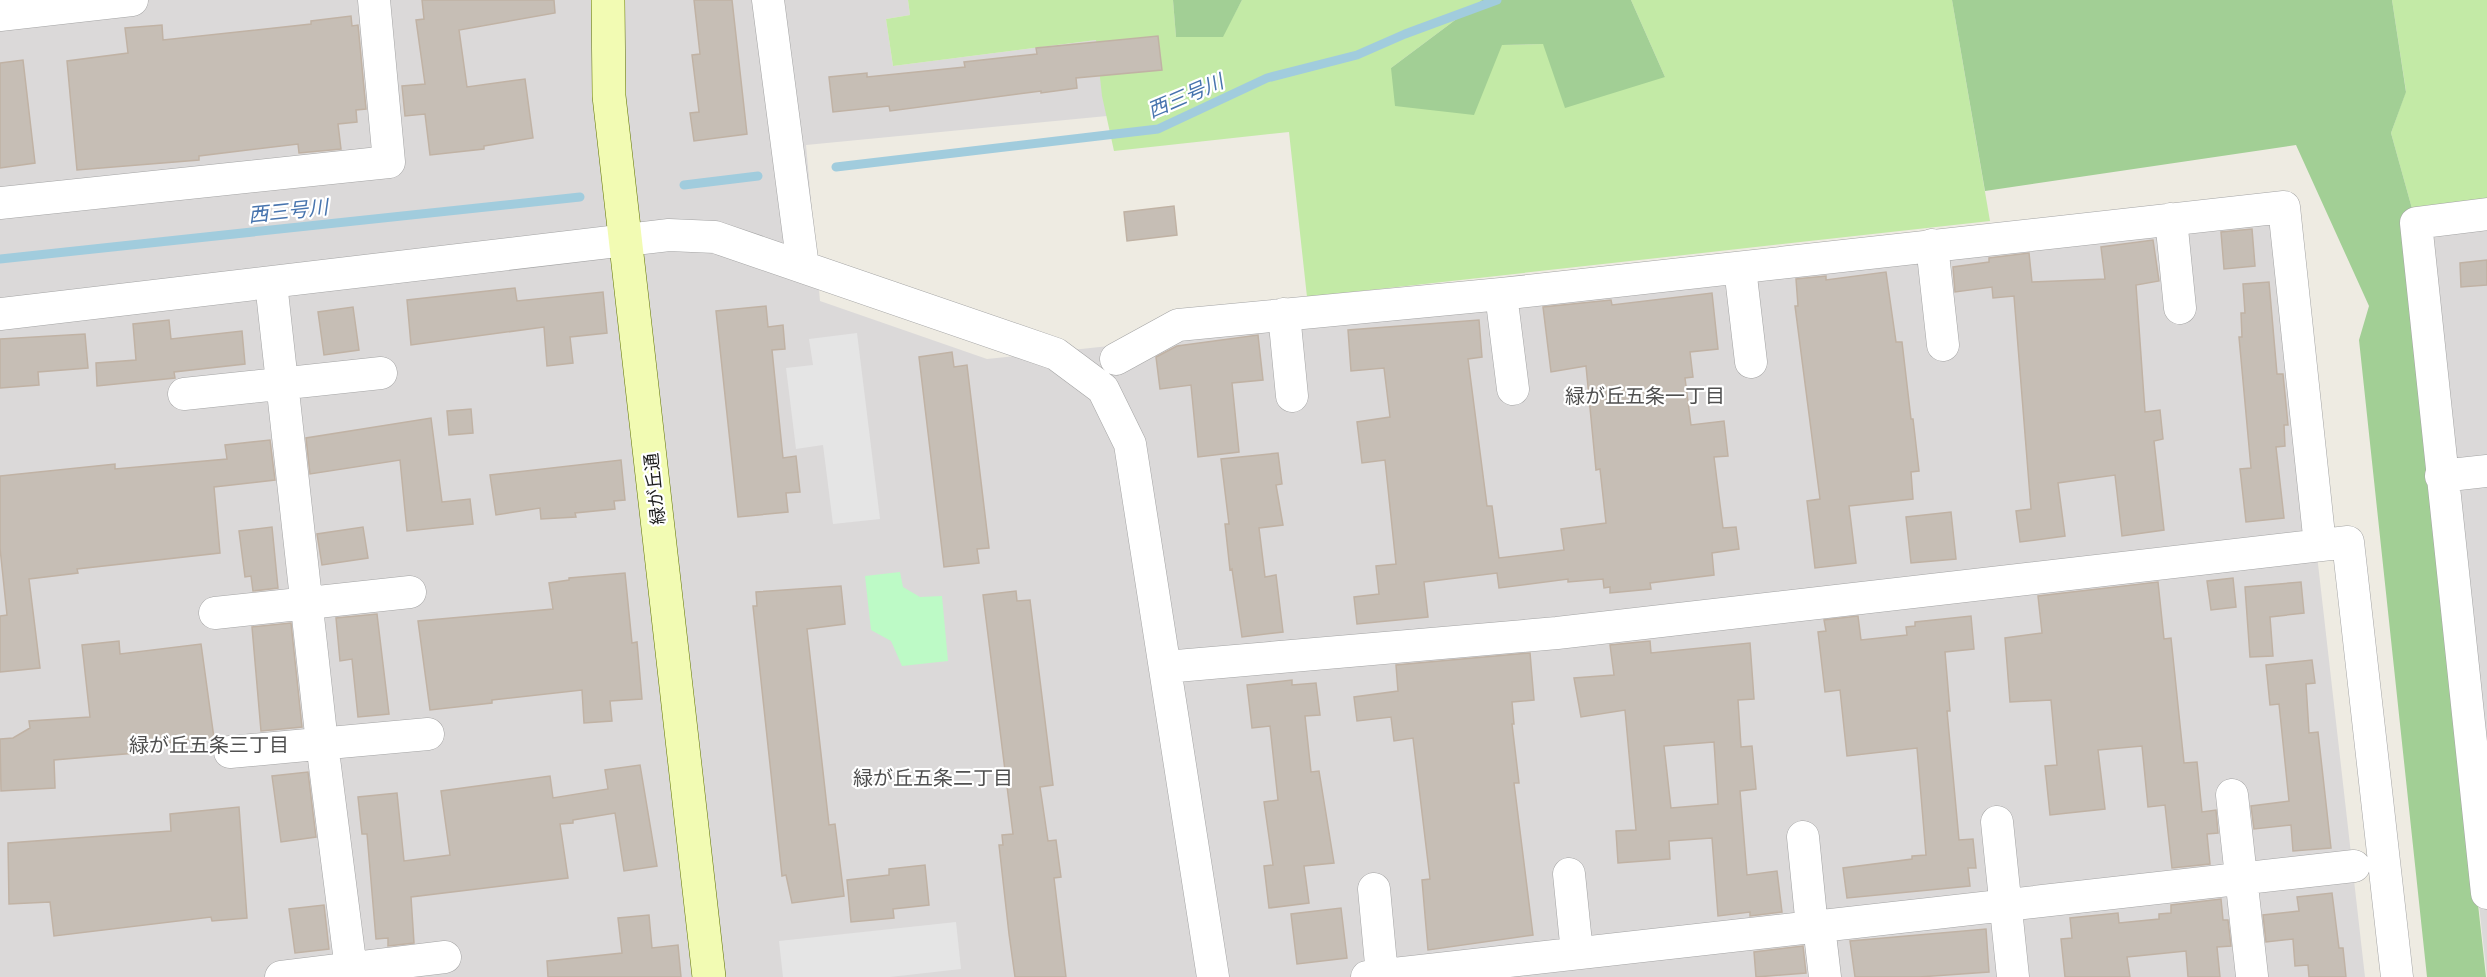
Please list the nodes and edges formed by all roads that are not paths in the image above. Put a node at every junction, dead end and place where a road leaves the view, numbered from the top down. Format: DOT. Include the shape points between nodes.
graph roads {
  1 [pos="132,0"];
  2 [pos="374,0"];
  3 [pos="608,0"];
  4 [pos="768,0"];
  5 [pos="0,15"];
  6 [pos="0,204"];
  7 [pos="2487,214"];
  8 [pos="2171,219"];
  9 [pos="626,240"];
  10 [pos="1932,244"];
  11 [pos="803,267"];
  12 [pos="1740,268"];
  13 [pos="270,283"];
  14 [pos="1501,294"];
  15 [pos="2180,308"];
  16 [pos="0,314"];
  17 [pos="1284,315"];
  18 [pos="1943,345"];
  19 [pos="1116,358"];
  20 [pos="1751,362"];
  21 [pos="381,373"];
  22 [pos="282,383"];
  23 [pos="1513,389"];
  24 [pos="183,394"];
  25 [pos="1292,396"];
  26 [pos="2487,471"];
  27 [pos="2441,476"];
  28 [pos="2320,545"];
  29 [pos="410,592"];
  30 [pos="308,603"];
  31 [pos="215,613"];
  32 [pos="1165,668"];
  33 [pos="2475,670"];
  34 [pos="428,734"];
  35 [pos="322,743"];
  36 [pos="230,752"];
  37 [pos="2232,795"];
  38 [pos="1997,822"];
  39 [pos="1803,837"];
  40 [pos="2485,853"];
  41 [pos="2354,866"];
  42 [pos="1569,874"];
  43 [pos="2241,878"];
  44 [pos="1374,889"];
  45 [pos="2487,893"];
  46 [pos="2006,905"];
  47 [pos="1816,927"];
  48 [pos="445,957"];
  49 [pos="1593,960"];
  50 [pos="1489,970"];
  51 [pos="352,973"];
  52 [pos="1374,976"];
  53 [pos="2252,976"];
  54 [pos="281,977"];
  55 [pos="709,977"];
  56 [pos="1213,977"];
  57 [pos="1826,977"];
  58 [pos="2013,977"];
  59 [pos="2397,977"];
  1 -- 5 [label="street"];
  2 -- 6 [label="street" via="389,162"];
  3 -- 9 [label="street, 緑が丘通" via="609,96"];
  4 -- 11 [label="street"];
  7 -- 27 [label="street" via="2416,223"];
  8 -- 10 [label="street"];
  8 -- 15 [label="street"];
  8 -- 28 [label="street" via="2284,207"];
  9 -- 11 [label="street" via="669,235 716,237"];
  9 -- 13 [label="street"];
  9 -- 55 [label="street, 緑が丘通"];
  10 -- 12 [label="street"];
  10 -- 18 [label="street"];
  11 -- 32 [label="street" via="1056,354 1103,389 1130,444"];
  12 -- 14 [label="street"];
  12 -- 20 [label="street"];
  13 -- 16 [label="street"];
  13 -- 22 [label="street"];
  14 -- 17 [label="street"];
  14 -- 23 [label="street"];
  17 -- 19 [label="street" via="1178,325"];
  17 -- 25 [label="street"];
  21 -- 22 [label="street"];
  22 -- 24 [label="street"];
  22 -- 30 [label="street"];
  26 -- 27 [label="street"];
  27 -- 33 [label="street"];
  28 -- 32 [label="street" via="1557,633"];
  28 -- 59 [label="street" via="2348,542"];
  29 -- 30 [label="street"];
  30 -- 31 [label="street"];
  30 -- 35 [label="street"];
  32 -- 56 [label="street"];
  33 -- 40 [label="street"];
  34 -- 35 [label="street"];
  35 -- 36 [label="street"];
  35 -- 51 [label="street"];
  37 -- 43 [label="street"];
  38 -- 46 [label="street"];
  39 -- 47 [label="street"];
  40 -- 45 [label="street"];
  41 -- 43 [label="street"];
  42 -- 49 [label="street"];
  43 -- 46 [label="street"];
  43 -- 53 [label="street"];
  44 -- 52 [label="street"];
  46 -- 47 [label="street"];
  46 -- 58 [label="street"];
  47 -- 49 [label="street"];
  47 -- 57 [label="street"];
  48 -- 51 [label="street"];
  49 -- 50 [label="street"];
  50 -- 52 [label="street"];
  51 -- 54 [label="street"];
}
